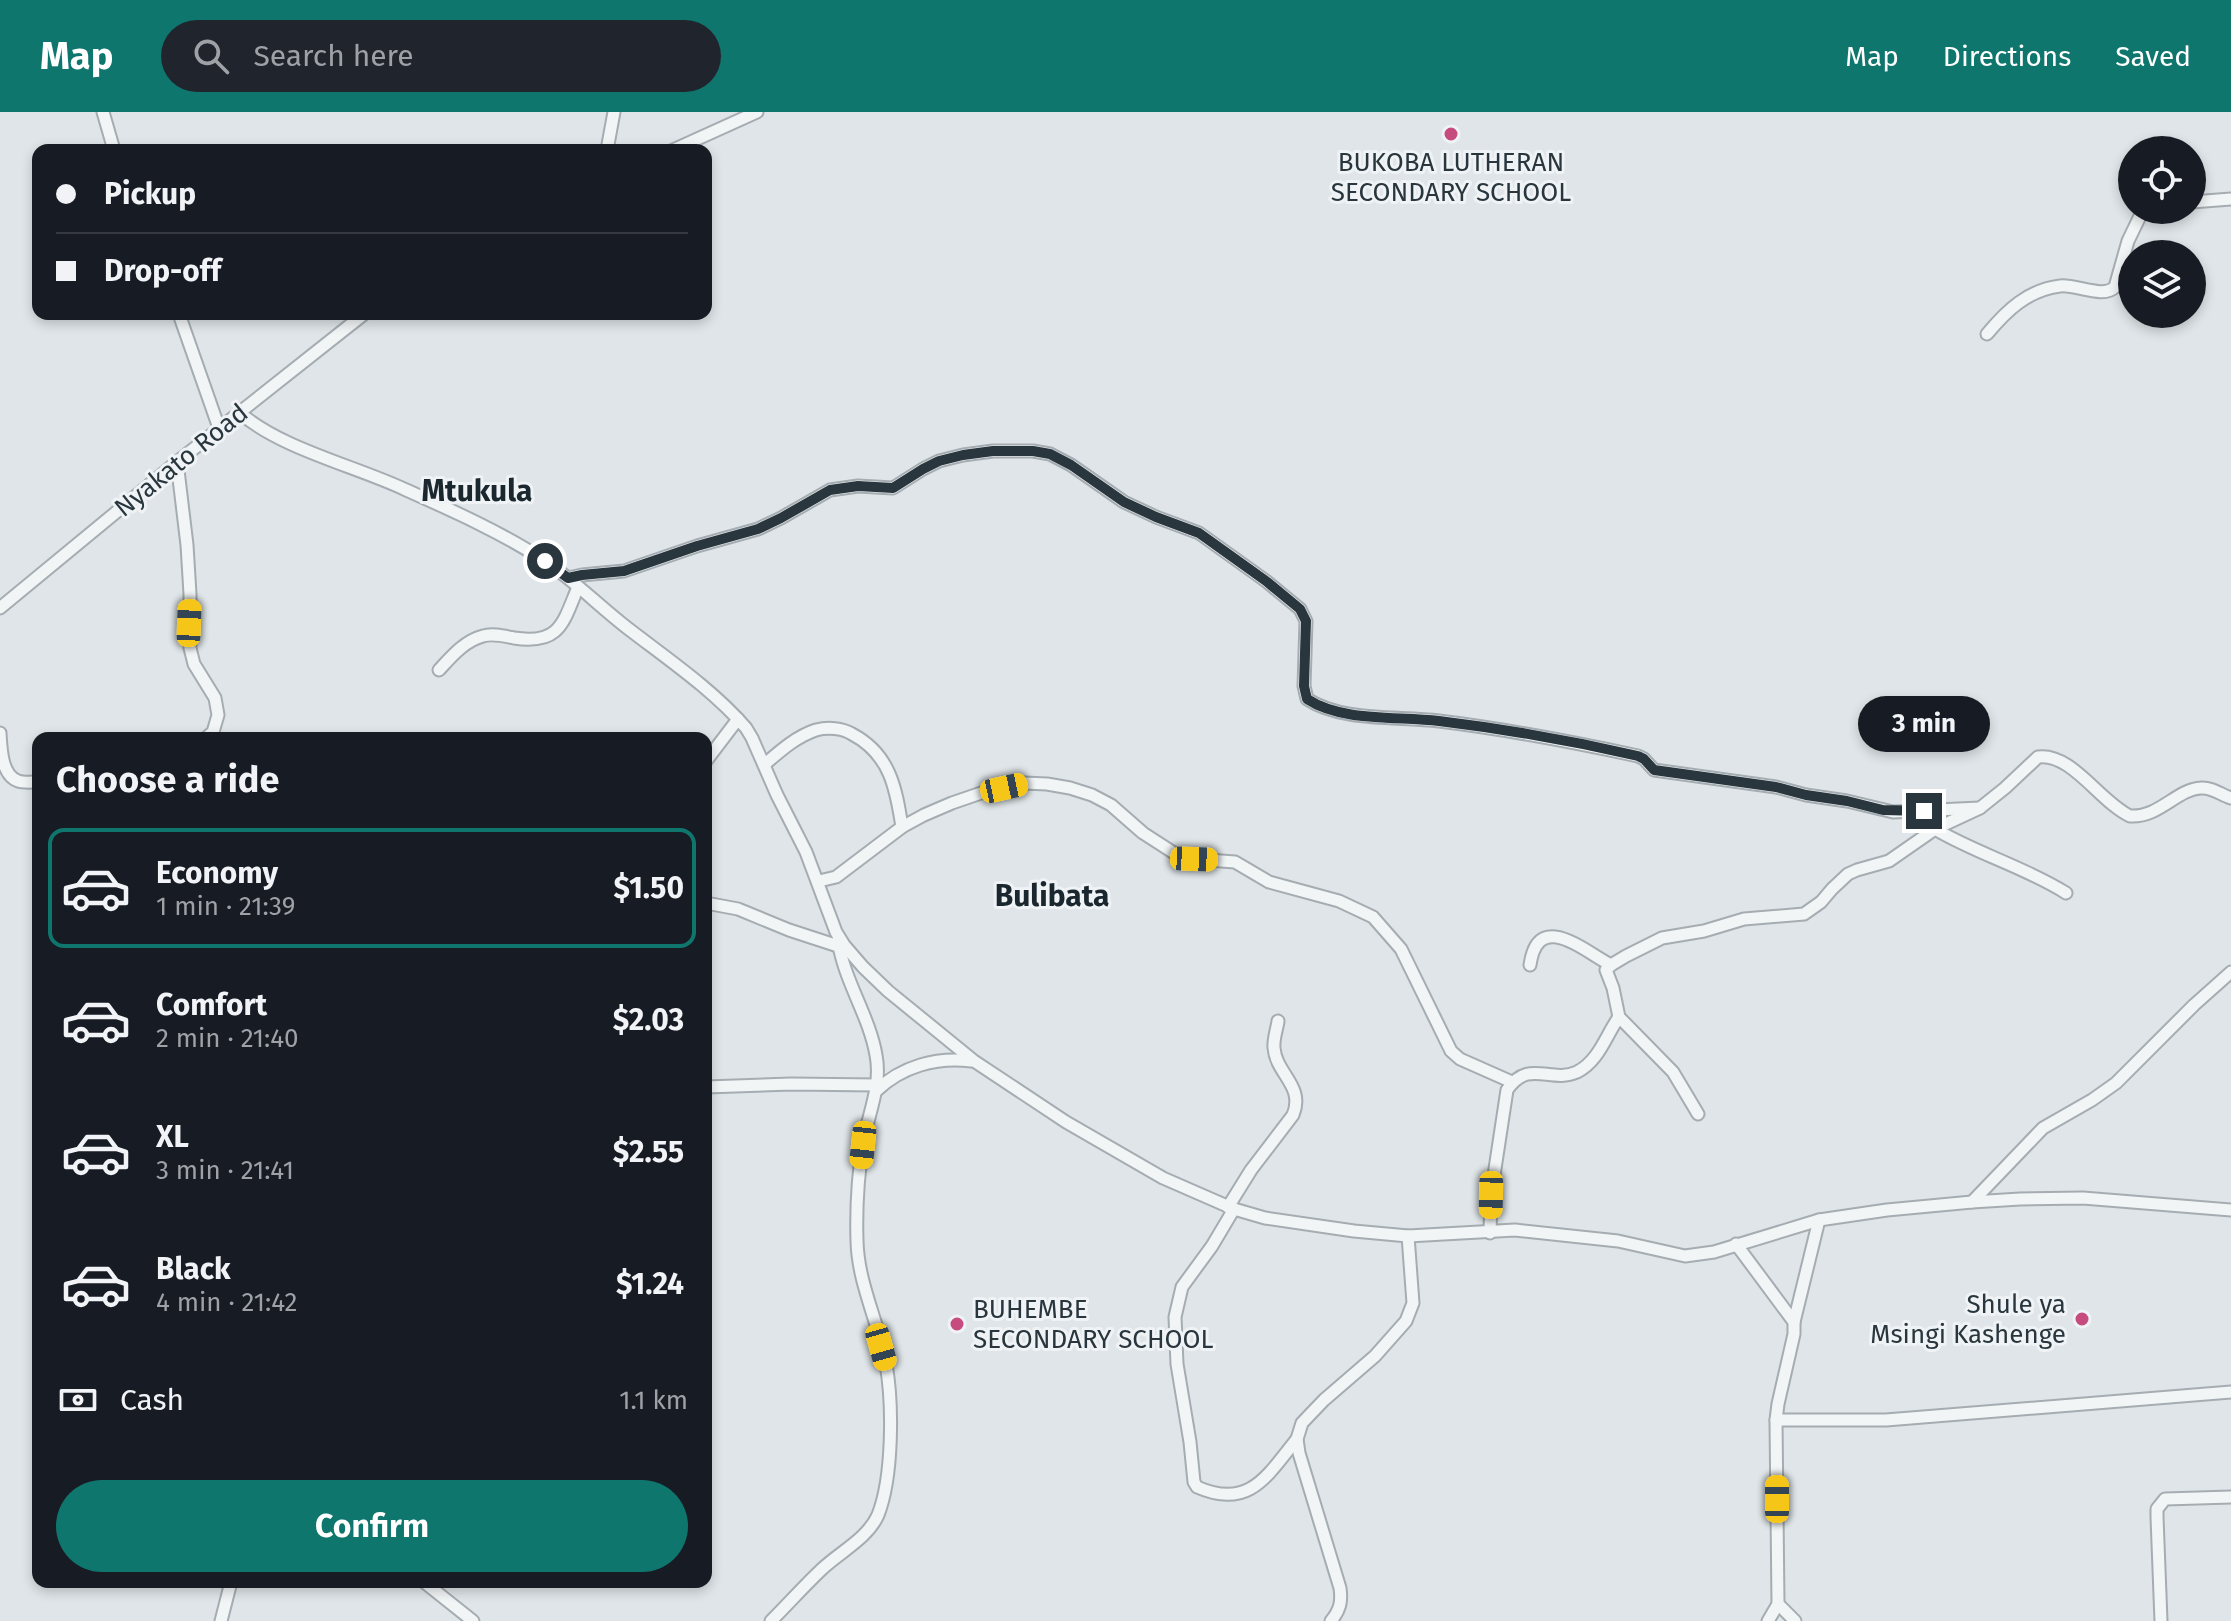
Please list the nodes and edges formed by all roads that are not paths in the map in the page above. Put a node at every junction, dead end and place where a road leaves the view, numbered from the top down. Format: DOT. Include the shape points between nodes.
graph roads {
  1 [pos="103,112"];
  2 [pos="614,112"];
  3 [pos="757,112"];
  4 [pos="112,144"];
  5 [pos="608,144"];
  6 [pos="686,144"];
  7 [pos="2231,199"];
  8 [pos="2206,201"];
  9 [pos="2136,224"];
  10 [pos="181,320"];
  11 [pos="356,320"];
  12 [pos="1987,334"];
  13 [pos="239,412"];
  14 [pos="219,428"];
  15 [pos="177,462"];
  16 [pos="568,578"];
  17 [pos="578,587"];
  18 [pos="0,608"];
  19 [pos="439,670"];
  20 [pos="738,719"];
  21 [pos="213,732"];
  22 [pos="0,733"];
  23 [pos="712,753"];
  24 [pos="765,764"];
  25 [pos="32,782"];
  26 [pos="2231,798"];
  27 [pos="1980,808"];
  28 [pos="902,827"];
  29 [pos="1935,829"];
  30 [pos="819,881"];
  31 [pos="2066,893"];
  32 [pos="712,904"];
  33 [pos="836,932"];
  34 [pos="838,946"];
  35 [pos="1530,965"];
  36 [pos="1611,965"];
  37 [pos="2231,972"];
  38 [pos="1619,1017"];
  39 [pos="1278,1021"];
  40 [pos="974,1061"];
  41 [pos="1512,1082"];
  42 [pos="712,1087"];
  43 [pos="877,1088"];
  44 [pos="1698,1114"];
  45 [pos="1972,1202"];
  46 [pos="1231,1208"];
  47 [pos="2231,1210"];
  48 [pos="1819,1220"];
  49 [pos="1490,1233"];
  50 [pos="1408,1236"];
  51 [pos="1736,1244"];
  52 [pos="1794,1322"];
  53 [pos="2231,1392"];
  54 [pos="1776,1420"];
  55 [pos="1297,1439"];
  56 [pos="2231,1497"];
  57 [pos="229,1588"];
  58 [pos="432,1588"];
  59 [pos="1778,1604"];
  60 [pos="221,1621"];
  61 [pos="473,1621"];
  62 [pos="771,1621"];
  63 [pos="1331,1621"];
  64 [pos="1768,1621"];
  65 [pos="1795,1621"];
  66 [pos="2161,1621"];
  1 -- 4 [label="street"];
  2 -- 5 [label="street"];
  3 -- 6 [label="street"];
  7 -- 8 [label="street"];
  9 -- 12 [label="street" via="2111,291 2063,286 2034,293"];
  10 -- 14 [label="street"];
  11 -- 13 [label="street, Nyakato Road"];
  13 -- 14 [label="street, Nyakato Road"];
  13 -- 16 [label="street" via="307,450 495,532"];
  14 -- 15 [label="street, Nyakato Road"];
  15 -- 18 [label="street, Nyakato Road"];
  15 -- 21 [label="street" via="187,545 190,648 215,698"];
  16 -- 17 [label="street"];
  16 -- 27 [label="street" via="624,571 758,529 830,490 893,488 939,461 993,451 1033,451 1071,465 1124,502 1199,533 1300,609 1306,621 1304,686 1307,699 1321,708 1542,738 1638,756 1654,770 1776,787 1883,810"];
  17 -- 19 [label="street" via="550,637 482,636"];
  17 -- 20 [label="street"];
  20 -- 23 [label="street"];
  20 -- 24 [label="street"];
  22 -- 25 [label="street" via="8,773 19,782"];
  24 -- 28 [label="street" via="818,729 847,731 880,755"];
  24 -- 30 [label="street"];
  26 -- 27 [label="street" via="2207,788 2194,789 2149,814 2130,816 2062,760 2045,756"];
  27 -- 29 [label="street"];
  28 -- 30 [label="street" via="836,877"];
  28 -- 41 [label="street" via="952,803 1024,783 1092,795 1174,853 1235,862 1269,882 1339,901 1373,917 1401,949 1451,1051"];
  29 -- 31 [label="street"];
  29 -- 36 [label="street" via="1889,861 1848,874 1804,914 1744,919 1662,938"];
  30 -- 33 [label="street"];
  32 -- 34 [label="street"];
  33 -- 34 [label="street"];
  33 -- 40 [label="street" via="888,991"];
  34 -- 43 [label="street" via="872,1038"];
  35 -- 36 [label="street" via="1536,945 1551,936 1583,947"];
  36 -- 38 [label="street" via="1607,972"];
  37 -- 45 [label="street" via="2116,1083 2043,1128"];
  38 -- 41 [label="street" via="1598,1054 1575,1073 1533,1072"];
  38 -- 44 [label="street" via="1673,1072"];
  39 -- 46 [label="street" via="1274,1047 1297,1106"];
  40 -- 43 [label="street" via="929,1062"];
  40 -- 46 [label="street" via="1134,1162"];
  41 -- 49 [label="street" via="1501,1125"];
  42 -- 43 [label="street"];
  43 -- 62 [label="street" via="863,1145 857,1239 886,1364 890,1441 881,1504 868,1530"];
  45 -- 47 [label="street" via="2083,1198"];
  45 -- 48 [label="street"];
  46 -- 50 [label="street" via="1292,1223"];
  46 -- 55 [label="street" via="1182,1287 1175,1317 1194,1482 1219,1495 1246,1493"];
  48 -- 51 [label="street"];
  48 -- 52 [label="street"];
  49 -- 50 [label="street"];
  49 -- 51 [label="street" via="1585,1236 1685,1256"];
  50 -- 55 [label="street" via="1413,1303 1406,1321 1310,1414"];
  51 -- 52 [label="street"];
  52 -- 54 [label="street"];
  53 -- 54 [label="street" via="1886,1420"];
  54 -- 59 [label="street"];
  55 -- 63 [label="street" via="1340,1588 1342,1599"];
  56 -- 66 [label="street" via="2165,1499 2160,1504"];
  57 -- 60 [label="street"];
  58 -- 61 [label="street"];
  59 -- 64 [label="street"];
  59 -- 65 [label="street"];
}
